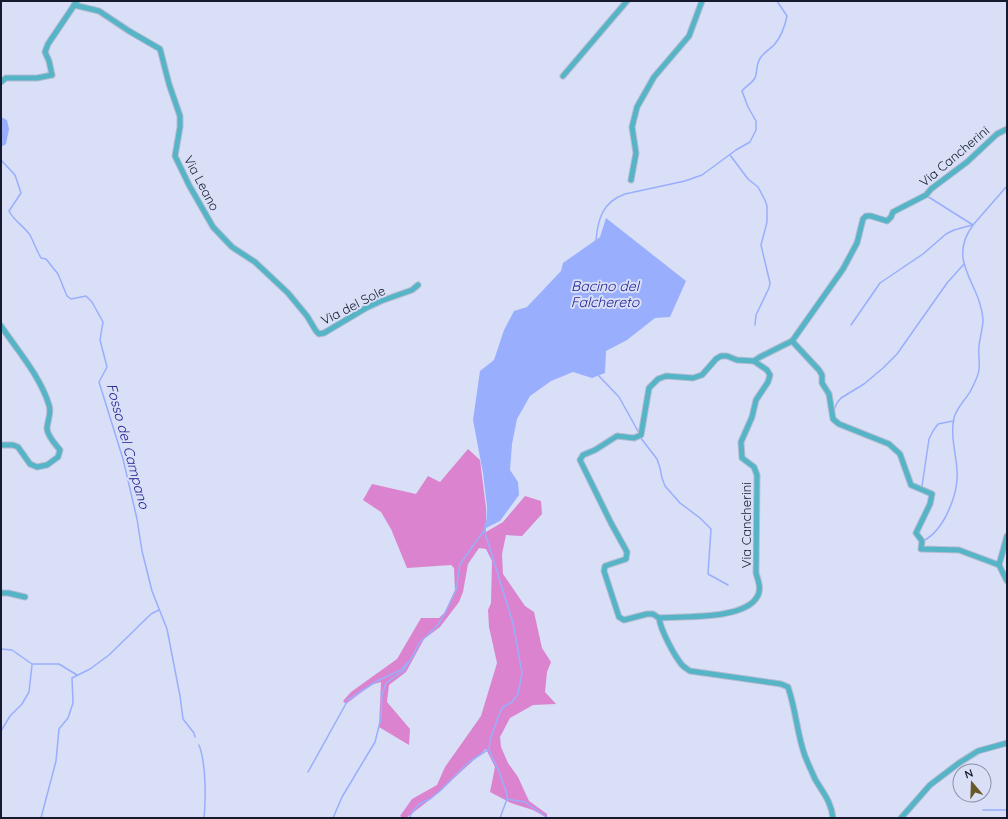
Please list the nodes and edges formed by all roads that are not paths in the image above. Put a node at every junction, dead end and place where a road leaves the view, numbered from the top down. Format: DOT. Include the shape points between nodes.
graph roads {
  1 [pos="627,1"];
  2 [pos="702,1"];
  3 [pos="75,3"];
  4 [pos="562,76"];
  5 [pos="1,82"];
  6 [pos="1007,129"];
  7 [pos="631,180"];
  8 [pos="418,285"];
  9 [pos="1,326"];
  10 [pos="319,334"];
  11 [pos="792,341"];
  12 [pos="754,361"];
  13 [pos="1,446"];
  14 [pos="1007,536"];
  15 [pos="999,565"];
  16 [pos="1007,581"];
  17 [pos="1,593"];
  18 [pos="25,597"];
  19 [pos="659,618"];
  20 [pos="1007,743"];
  21 [pos="832,818"];
  22 [pos="901,818"];
  1 -- 4 [label="street"];
  2 -- 7 [label="street" via="689,36 654,77 637,107 632,127 636,153"];
  3 -- 5 [label="street" via="45,52 52,75 37,78 6,78"];
  3 -- 10 [label="street, Via Leano" via="99,11 160,49 180,116 175,156 192,191 213,228 288,293"];
  6 -- 11 [label="street, Via Cancherini" via="997,134 926,195 894,212 887,221 866,216 863,219 858,243 843,269"];
  8 -- 10 [label="street, Via del Sole" via="412,290 380,301"];
  9 -- 13 [label="street" via="36,376 51,412 48,434 60,450 58,457 47,465 37,467 30,464 18,447"];
  11 -- 12 [label="street, Via Cancherini"];
  11 -- 15 [label="street" via="822,374 822,383 829,394 833,419 839,424 889,444 900,454 911,485 932,494 916,533 922,540 921,550 959,550"];
  12 -- 19 [label="street, Via Cancherini" via="770,375 756,400 741,442 742,458 754,467 757,475 756,573 760,586 758,597 749,606 738,611 714,616"];
  12 -- 19 [label="street" via="721,356 702,375 693,378 666,376 658,379 649,388 641,435 634,438 617,436 583,455 580,460 627,552 626,559 605,566 604,571 619,617 624,620 653,614"];
  14 -- 15 [label="street"];
  15 -- 16 [label="street"];
  17 -- 18 [label="street"];
  19 -- 21 [label="street" via="671,646 683,666 690,671 788,687 805,756 815,779 828,799"];
  20 -- 22 [label="street" via="978,751 960,763 930,786"];
}
